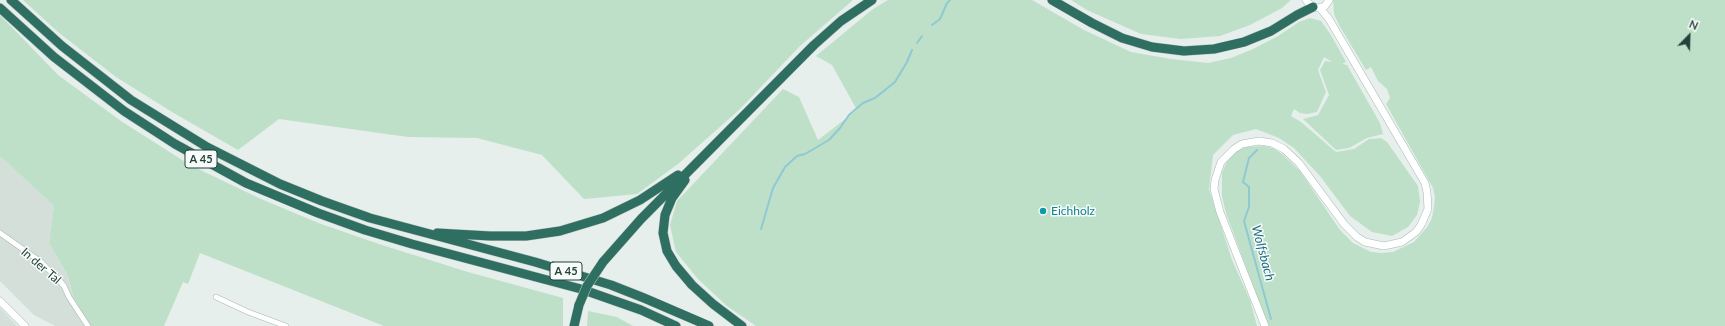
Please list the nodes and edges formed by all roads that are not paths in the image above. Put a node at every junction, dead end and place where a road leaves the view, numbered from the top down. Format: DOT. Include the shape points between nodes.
graph roads {
  1 [pos="11,0"];
  2 [pos="872,0"];
  3 [pos="1052,0"];
  4 [pos="1317,4"];
  5 [pos="0,8"];
  6 [pos="699,160"];
  7 [pos="417,232"];
  8 [pos="0,233"];
  9 [pos="216,296"];
  10 [pos="0,301"];
  11 [pos="641,310"];
  12 [pos="25,326"];
  13 [pos="88,326"];
  14 [pos="286,326"];
  15 [pos="574,326"];
  16 [pos="663,326"];
  17 [pos="676,326"];
  18 [pos="709,326"];
  19 [pos="742,326"];
  20 [pos="1264,326"];
  1 -- 7 [label="highway, A 45" via="78,60 130,100 207,147 280,184 370,218"];
  2 -- 6 [label="highway" via="827,33"];
  3 -- 4 [label="highway" via="1092,24 1122,38 1152,47 1184,51 1214,49 1244,42 1271,31"];
  4 -- 20 [label="main road" via="1329,19 1425,183 1428,209 1421,225 1409,238 1393,245 1370,244 1350,231 1299,163 1284,149 1259,140 1234,149 1221,162 1214,189 1220,212"];
  5 -- 11 [label="highway, A 45" via="87,83 144,124 201,159 267,192 365,230 581,289"];
  6 -- 7 [label="highway" via="640,200 603,218 560,231 526,236"];
  6 -- 15 [label="highway, bridge" via="602,262 587,286"];
  6 -- 19 [label="highway" via="668,206 663,224 664,244 676,266 689,282"];
  7 -- 18 [label="highway, A 45" via="586,277"];
  8 -- 13 [label="street, In der Tal" via="41,262 61,283"];
  9 -- 14 [label="street" via="248,312"];
  10 -- 12 [label="main road"];
  11 -- 16 [label="highway"];
  11 -- 17 [label="highway, A 45"];
}
